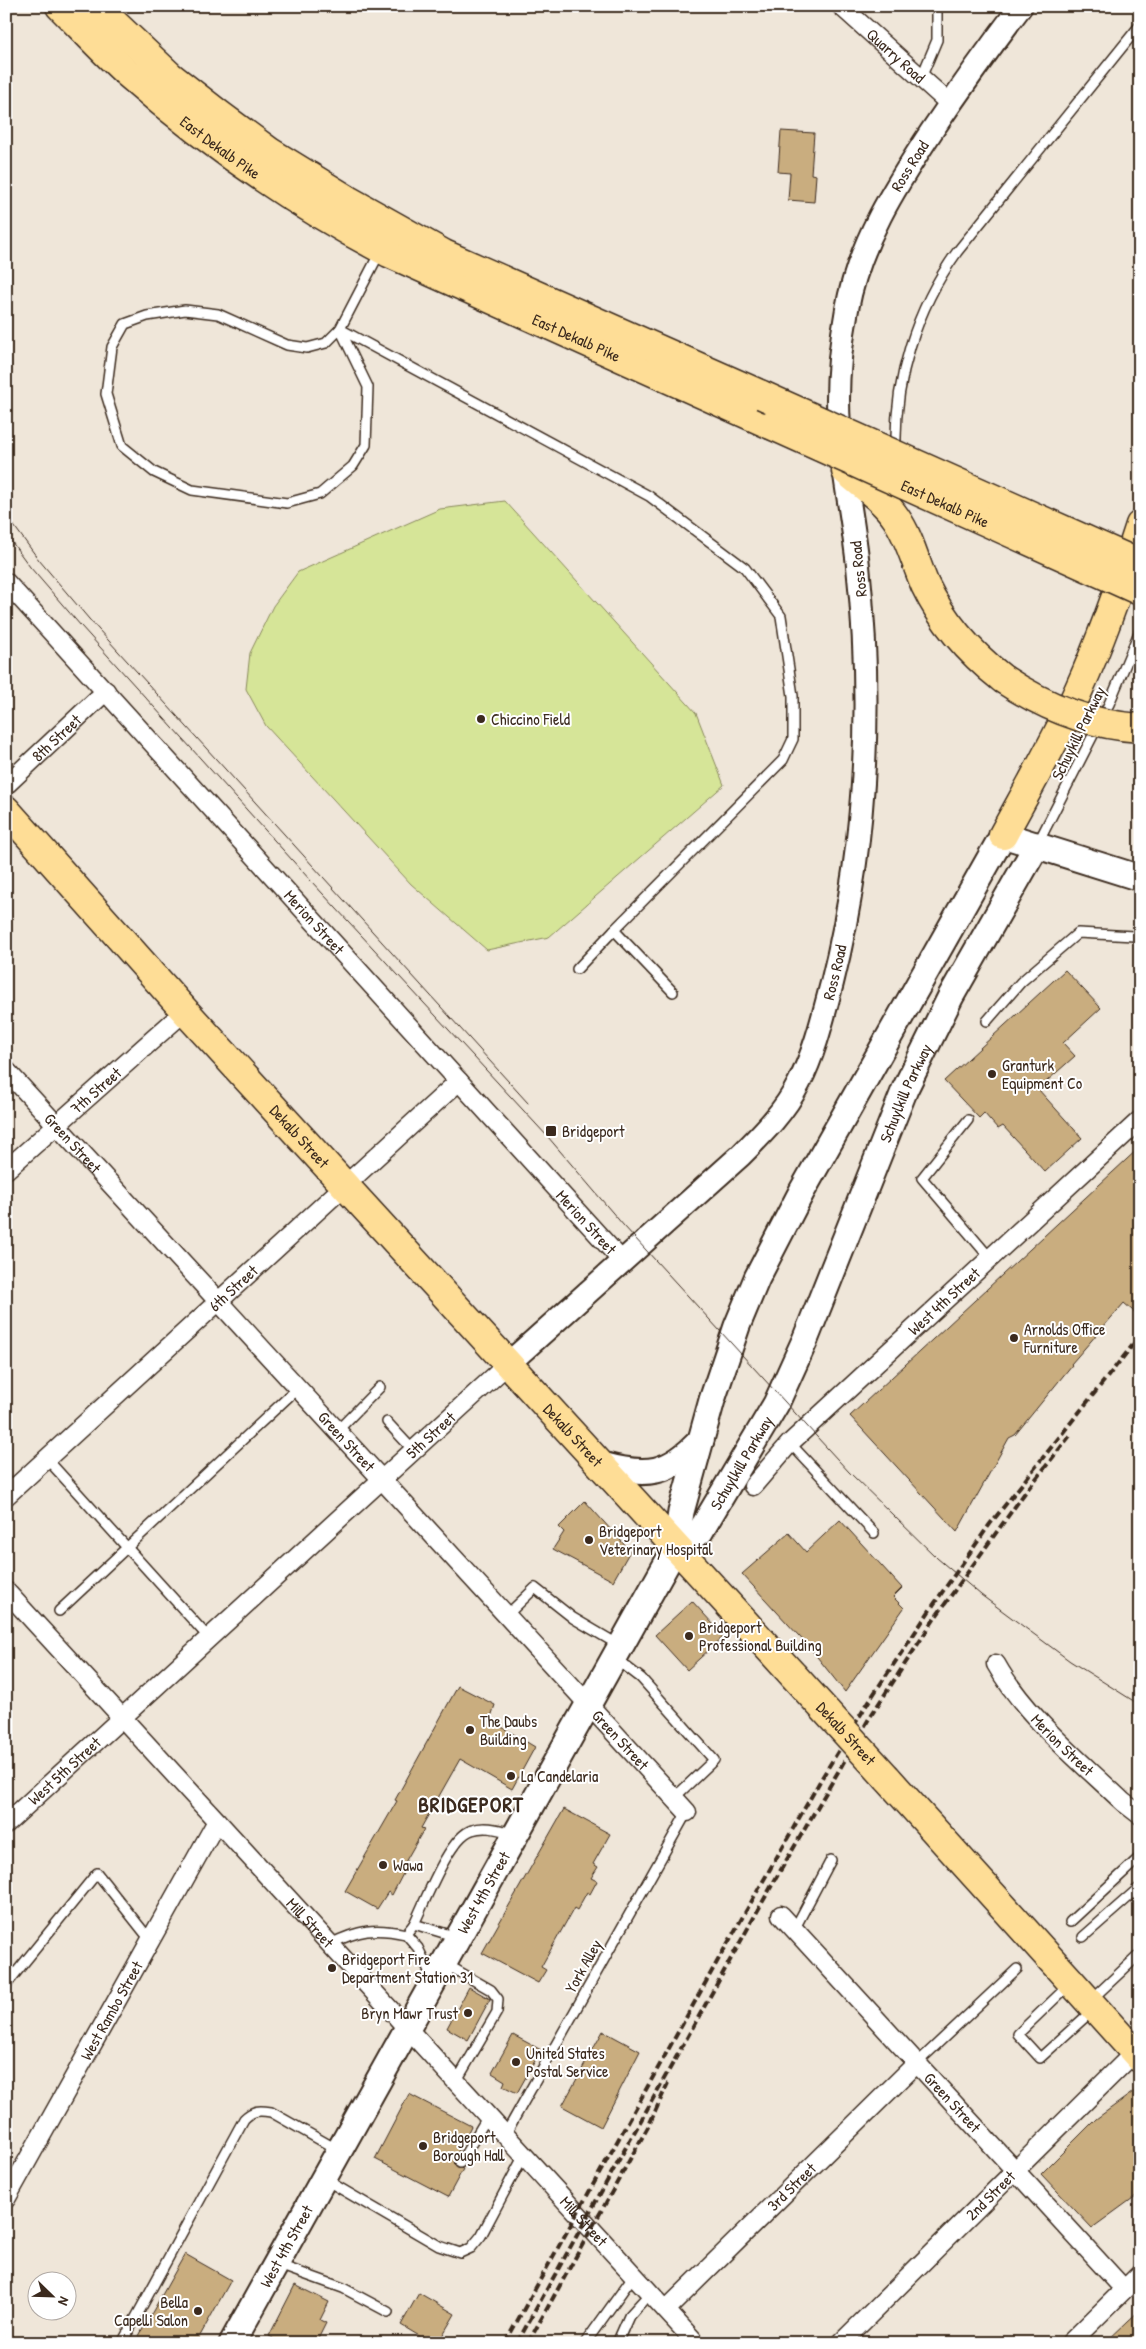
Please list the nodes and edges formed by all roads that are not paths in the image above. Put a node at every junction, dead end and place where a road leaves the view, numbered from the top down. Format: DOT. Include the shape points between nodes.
graph roads {
  1 [pos="60,6"];
  2 [pos="96,6"];
  3 [pos="841,6"];
  4 [pos="937,6"];
  5 [pos="1021,6"];
  6 [pos="1140,25"];
  7 [pos="921,78"];
  8 [pos="950,104"];
  9 [pos="381,249"];
  10 [pos="340,329"];
  11 [pos="846,471"];
  12 [pos="900,493"];
  13 [pos="903,510"];
  14 [pos="1140,525"];
  15 [pos="910,543"];
  16 [pos="1140,564"];
  17 [pos="6,582"];
  18 [pos="1140,590"];
  19 [pos="1140,630"];
  20 [pos="106,691"];
  21 [pos="1140,728"];
  22 [pos="6,786"];
  23 [pos="6,810"];
  24 [pos="1003,835"];
  25 [pos="1037,846"];
  26 [pos="1140,878"];
  27 [pos="614,930"];
  28 [pos="1140,940"];
  29 [pos="577,969"];
  30 [pos="673,992"];
  31 [pos="185,1011"];
  32 [pos="987,1021"];
  33 [pos="6,1070"];
  34 [pos="459,1081"];
  35 [pos="968,1120"];
  36 [pos="1140,1120"];
  37 [pos="57,1125"];
  38 [pos="742,1155"];
  39 [pos="6,1170"];
  40 [pos="345,1185"];
  41 [pos="990,1258"];
  42 [pos="622,1261"];
  43 [pos="219,1301"];
  44 [pos="509,1363"];
  45 [pos="380,1387"];
  46 [pos="298,1388"];
  47 [pos="387,1422"];
  48 [pos="336,1431"];
  49 [pos="701,1440"];
  50 [pos="790,1443"];
  51 [pos="414,1451"];
  52 [pos="47,1458"];
  53 [pos="602,1465"];
  54 [pos="381,1480"];
  55 [pos="753,1486"];
  56 [pos="6,1496"];
  57 [pos="874,1533"];
  58 [pos="126,1547"];
  59 [pos="676,1547"];
  60 [pos="6,1591"];
  61 [pos="59,1611"];
  62 [pos="506,1616"];
  63 [pos="209,1638"];
  64 [pos="618,1652"];
  65 [pos="996,1664"];
  66 [pos="588,1705"];
  67 [pos="122,1717"];
  68 [pos="674,1798"];
  69 [pos="687,1812"];
  70 [pos="1140,1815"];
  71 [pos="217,1822"];
  72 [pos="6,1824"];
  73 [pos="516,1834"];
  74 [pos="1140,1858"];
  75 [pos="831,1860"];
  76 [pos="1140,1887"];
  77 [pos="781,1915"];
  78 [pos="1070,1922"];
  79 [pos="414,1924"];
  80 [pos="794,1930"];
  81 [pos="406,1934"];
  82 [pos="1083,1937"];
  83 [pos="458,1938"];
  84 [pos="151,1941"];
  85 [pos="330,1944"];
  86 [pos="1140,1954"];
  87 [pos="1017,1969"];
  88 [pos="439,1972"];
  89 [pos="6,1986"];
  90 [pos="1086,1997"];
  91 [pos="408,2028"];
  92 [pos="1138,2052"];
  93 [pos="917,2064"];
  94 [pos="456,2082"];
  95 [pos="488,2116"];
  96 [pos="505,2135"];
  97 [pos="340,2151"];
  98 [pos="524,2155"];
  99 [pos="460,2163"];
  100 [pos="1015,2170"];
  101 [pos="324,2179"];
  102 [pos="6,2198"];
  103 [pos="276,2264"];
  104 [pos="1140,2274"];
  105 [pos="634,2275"];
  106 [pos="1124,2289"];
  107 [pos="650,2293"];
  108 [pos="666,2310"];
  109 [pos="388,2312"];
  110 [pos="122,2343"];
  111 [pos="232,2343"];
  112 [pos="584,2343"];
  113 [pos="617,2343"];
  114 [pos="696,2343"];
  115 [pos="841,2343"];
  116 [pos="1070,2343"];
  1 -- 9 [label="highway, East Dekalb Pike" via="126,72 193,129 331,222"];
  2 -- 16 [label="highway, East Dekalb Pike, bridge" via="170,76 270,152 444,254"];
  3 -- 7 [label="street, Quarry Road"];
  4 -- 7 [label="lane" via="937,40"];
  5 -- 8 [label="street, Ross Road"];
  6 -- 12 [label="lane" via="957,252 934,288 916,329 904,371 897,418"];
  7 -- 8 [label="street, Quarry Road"];
  8 -- 11 [label="street, Ross Road" via="887,203 858,268 847,307 838,390 839,427"];
  9 -- 10 [label="lane"];
  9 -- 18 [label="highway, East Dekalb Pike, bridge"];
  10 -- 10 [label="lane" via="326,342 307,348 287,345 218,314 185,310 148,316 125,324 112,347 106,394 122,446 154,472 192,490 287,503 320,494 353,466 366,445 368,386"];
  10 -- 27 [label="lane" via="649,496 745,568 781,616 793,696 793,739 783,760"];
  11 -- 15 [label="highway" via="887,505"];
  11 -- 38 [label="street, Ross Road" via="858,567 866,691 865,755 852,883 840,951 810,1058 785,1106"];
  13 -- 15 [label="lane"];
  14 -- 24 [label="highway" via="1078,690"];
  15 -- 21 [label="highway, bridge" via="920,573 938,609 967,647 1003,679 1065,712 1099,723"];
  17 -- 20 [label="street, Merion Street"];
  19 -- 25 [label="lane, Schuykill Parkway" via="1105,712"];
  20 -- 22 [label="street, 8th Street"];
  20 -- 34 [label="street, Merion Street"];
  23 -- 31 [label="highway, Dekalb Street"];
  24 -- 25 [label="main road"];
  24 -- 49 [label="main road, Schuylkill Parkway" via="779,1234 737,1326"];
  25 -- 26 [label="main road"];
  25 -- 59 [label="main road, Schuylkill Parkway" via="951,996 905,1088 805,1340 776,1404 700,1532"];
  27 -- 29 [label="lane"];
  27 -- 30 [label="lane"];
  28 -- 32 [label="lane" via="1134,936 1078,933 1020,982"];
  31 -- 37 [label="street, 7th Street"];
  31 -- 40 [label="highway, Dekalb Street"];
  33 -- 37 [label="street, Green Street"];
  34 -- 40 [label="street, 6th Street"];
  34 -- 42 [label="street, Merion Street"];
  35 -- 41 [label="lane" via="922,1178"];
  36 -- 41 [label="street, West 4th Street"];
  37 -- 39 [label="street, 7th Street"];
  37 -- 43 [label="street, Green Street"];
  38 -- 42 [label="street, 5th Street"];
  40 -- 43 [label="street, 6th Street"];
  40 -- 44 [label="highway, Dekalb Street"];
  41 -- 50 [label="street, West 4th Street"];
  42 -- 44 [label="street, 5th Street"];
  43 -- 46 [label="street, Green Street"];
  43 -- 52 [label="street, 6th Street"];
  44 -- 51 [label="street, 5th Street"];
  44 -- 53 [label="highway, Dekalb Street"];
  45 -- 48 [label="lane"];
  46 -- 48 [label="street, Green Street"];
  46 -- 58 [label="lane"];
  47 -- 51 [label="lane"];
  48 -- 54 [label="street, Green Street"];
  49 -- 53 [label="main road" via="679,1461 656,1471 633,1472"];
  49 -- 59 [label="main road, Schuylkill Parkway" via="681,1512"];
  50 -- 55 [label="street, West 4th Street"];
  50 -- 57 [label="lane"];
  51 -- 54 [label="street, 5th Street"];
  52 -- 56 [label="street, 6th Street"];
  52 -- 58 [label="lane"];
  53 -- 59 [label="highway, Dekalb Street"];
  54 -- 62 [label="street, Green Street"];
  54 -- 63 [label="street, 5th Street"];
  58 -- 61 [label="lane"];
  58 -- 63 [label="lane"];
  59 -- 64 [label="main road, West 4th Street"];
  59 -- 90 [label="highway, Dekalb Street, bridge"];
  60 -- 67 [label="street, Mill Street"];
  62 -- 64 [label="lane" via="536,1588"];
  62 -- 66 [label="street, Green Street"];
  63 -- 67 [label="street, 5th Street"];
  64 -- 66 [label="main road, West 4th Street"];
  64 -- 68 [label="lane" via="714,1760"];
  65 -- 70 [label="street, Merion Street" via="1006,1682 1026,1705"];
  66 -- 68 [label="street, Green Street"];
  66 -- 73 [label="main road, West 4th Street"];
  67 -- 71 [label="street, Mill Street"];
  67 -- 72 [label="street, West 5th Street"];
  68 -- 69 [label="street, Green Street"];
  69 -- 96 [label="lane, York Alley"];
  71 -- 84 [label="street, West Rambo Street"];
  71 -- 85 [label="street, Mill Street"];
  73 -- 79 [label="lane" via="480,1828 461,1836"];
  73 -- 83 [label="main road, West 4th Street"];
  74 -- 78 [label="lane"];
  75 -- 80 [label="lane"];
  76 -- 82 [label="lane"];
  77 -- 80 [label="street, Green Street"];
  79 -- 81 [label="lane"];
  79 -- 83 [label="lane"];
  80 -- 93 [label="street, Green Street"];
  81 -- 85 [label="lane" via="370,1929"];
  81 -- 88 [label="lane"];
  83 -- 88 [label="main road, West 4th Street"];
  84 -- 89 [label="lane" via="97,1874"];
  84 -- 102 [label="street, West Rambo Street"];
  85 -- 91 [label="street, Mill Street"];
  86 -- 90 [label="lane"];
  87 -- 93 [label="lane"];
  88 -- 91 [label="main road, West 4th Street"];
  88 -- 94 [label="lane" via="491,1990 498,1999 497,2012"];
  90 -- 90 [label="lane" via="1040,2058 1018,2034"];
  90 -- 92 [label="highway, Dekalb Street"];
  91 -- 94 [label="street, Mill Street"];
  91 -- 97 [label="main road, West 4th Street"];
  92 -- 100 [label="street, 2nd Street"];
  93 -- 100 [label="street, Green Street"];
  93 -- 108 [label="street, 3rd Street"];
  94 -- 95 [label="street, Mill Street"];
  95 -- 96 [label="street, Mill Street"];
  95 -- 99 [label="lane"];
  96 -- 98 [label="street, Mill Street"];
  97 -- 101 [label="main road, West 4th Street"];
  97 -- 110 [label="lane" via="271,2112 251,2112 244,2119"];
  98 -- 101 [label="lane" via="481,2236 471,2248 460,2253 438,2246"];
  98 -- 105 [label="street, Mill Street"];
  100 -- 106 [label="street, Green Street"];
  100 -- 115 [label="street, 2nd Street"];
  101 -- 103 [label="main road, West 4th Street"];
  103 -- 109 [label="lane" via="343,2288"];
  103 -- 111 [label="main road, West 4th Street"];
  104 -- 106 [label="street"];
  105 -- 107 [label="street, Mill Street"];
  105 -- 112 [label="lane"];
  106 -- 116 [label="street"];
  107 -- 108 [label="street, Mill Street"];
  107 -- 113 [label="lane" via="629,2316"];
  108 -- 114 [label="street, Mill Street"];
}
